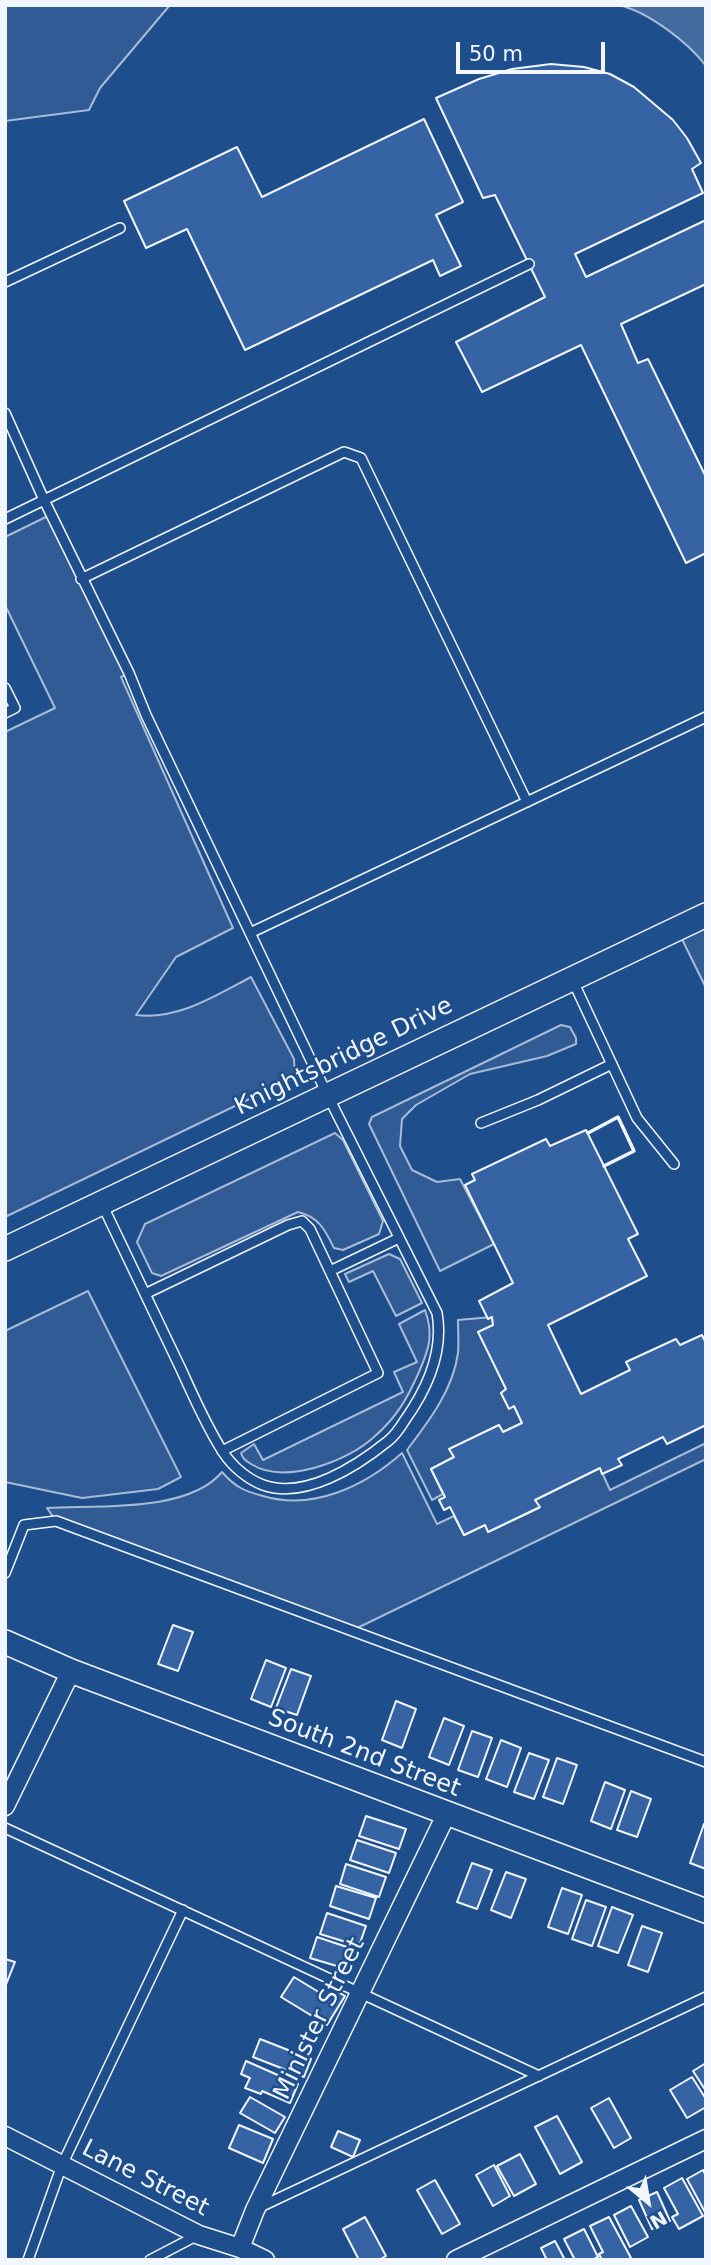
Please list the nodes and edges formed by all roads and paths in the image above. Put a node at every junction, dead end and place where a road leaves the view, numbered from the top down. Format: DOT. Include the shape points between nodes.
graph roads {
  1 [pos="120,228"];
  2 [pos="529,264"];
  3 [pos="5,282"];
  4 [pos="5,413"];
  5 [pos="44,500"];
  6 [pos="5,519"];
  7 [pos="81,579"];
  8 [pos="5,688"];
  9 [pos="5,713"];
  10 [pos="706,717"];
  11 [pos="527,802"];
  12 [pos="706,915"];
  13 [pos="250,933"];
  14 [pos="571,978"];
  15 [pos="612,1064"];
  16 [pos="327,1094"];
  17 [pos="481,1123"];
  18 [pos="674,1164"];
  19 [pos="102,1203"];
  20 [pos="400,1238"];
  21 [pos="5,1249"];
  22 [pos="330,1271"];
  23 [pos="145,1294"];
  24 [pos="222,1451"];
  25 [pos="5,1573"];
  26 [pos="5,1642"];
  27 [pos="72,1671"];
  28 [pos="706,1762"];
  29 [pos="5,1806"];
  30 [pos="447,1813"];
  31 [pos="5,1828"];
  32 [pos="183,1910"];
  33 [pos="706,1911"];
  34 [pos="360,1992"];
  35 [pos="706,1997"];
  36 [pos="539,2076"];
  37 [pos="5,2136"];
  38 [pos="706,2139"];
  39 [pos="62,2165"];
  40 [pos="255,2210"];
  41 [pos="199,2235"];
  42 [pos="240,2248"];
  43 [pos="28,2260"];
  44 [pos="150,2260"];
  45 [pos="265,2260"];
  46 [pos="456,2260"];
  1 -- 3 [label="lane"];
  2 -- 5 [label="lane"];
  4 -- 5 [label="lane"];
  5 -- 6 [label="lane"];
  5 -- 7 [label="lane"];
  7 -- 11 [label="lane" via="344,452 361,458"];
  7 -- 13 [label="lane"];
  8 -- 9 [label="lane" via="15,708"];
  10 -- 11 [label="lane"];
  11 -- 13 [label="lane"];
  12 -- 14 [label="street, Knightsbridge Drive"];
  13 -- 16 [label="lane"];
  14 -- 15 [label="lane"];
  14 -- 16 [label="street, Knightsbridge Drive"];
  15 -- 17 [label="lane"];
  15 -- 18 [label="lane" via="637,1118"];
  16 -- 19 [label="street, Knightsbridge Drive"];
  16 -- 20 [label="lane"];
  19 -- 21 [label="street, Knightsbridge Drive"];
  19 -- 23 [label="lane"];
  20 -- 22 [label="lane"];
  20 -- 24 [label="lane" via="437,1312 440,1329 436,1359 421,1398 392,1438 330,1479 290,1489 264,1485 240,1472"];
  22 -- 23 [label="lane" via="302,1221"];
  22 -- 24 [label="lane" via="378,1373"];
  23 -- 24 [label="lane"];
  25 -- 28 [label="lane" via="24,1525 56,1521"];
  26 -- 27 [label="street, South 2nd Street"];
  27 -- 29 [label="street"];
  27 -- 30 [label="street, South 2nd Street"];
  30 -- 33 [label="street, South 2nd Street"];
  30 -- 34 [label="street, Minister Street"];
  31 -- 32 [label="lane"];
  32 -- 34 [label="lane"];
  32 -- 39 [label="lane"];
  34 -- 36 [label="lane"];
  34 -- 40 [label="street, Minister Street"];
  35 -- 36 [label="lane"];
  36 -- 40 [label="lane"];
  37 -- 39 [label="street, Lane Street"];
  38 -- 46 [label="street"];
  39 -- 41 [label="street, Lane Street"];
  39 -- 43 [label="lane"];
  40 -- 42 [label="street, Minister Street"];
  41 -- 42 [label="street, Lane Street"];
  41 -- 44 [label="lane"];
  42 -- 45 [label="street, Lane Street"];
}
